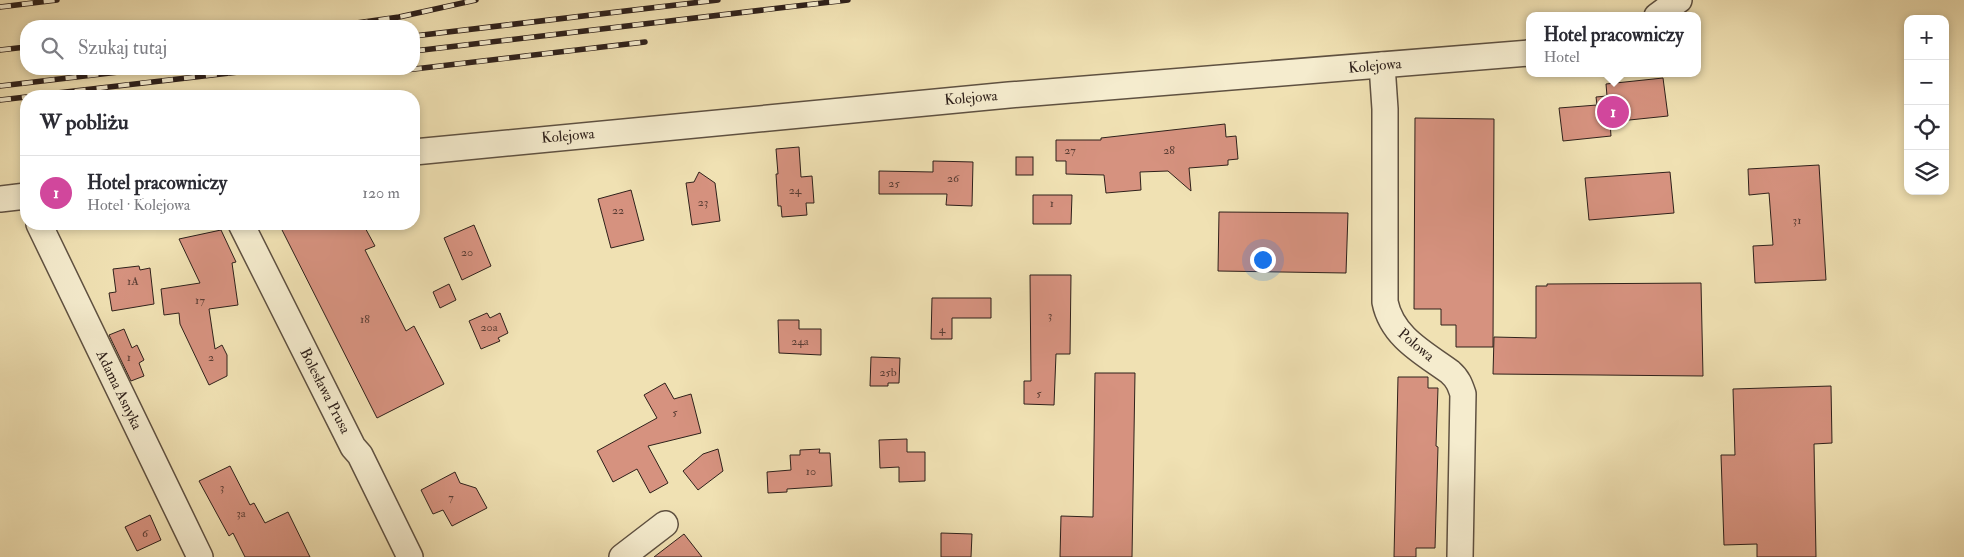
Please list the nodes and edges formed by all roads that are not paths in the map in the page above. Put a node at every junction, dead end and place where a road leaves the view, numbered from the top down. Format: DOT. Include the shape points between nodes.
graph roads {
  1 [pos="1679,0"];
  2 [pos="1662,12"];
  3 [pos="1526,54"];
  4 [pos="1382,65"];
  5 [pos="420,151"];
  6 [pos="20,197"];
  7 [pos="0,199"];
  8 [pos="42,230"];
  9 [pos="244,230"];
  10 [pos="665,524"];
  11 [pos="200,557"];
  12 [pos="410,557"];
  13 [pos="622,557"];
  14 [pos="1460,557"];
  1 -- 2 [label="street"];
  3 -- 4 [label="street, Kolejowa"];
  4 -- 5 [label="street, Kolejowa" via="1009,95"];
  4 -- 14 [label="street, Polowa" via="1385,302 1391,321 1401,335 1450,372 1461,386"];
  6 -- 7 [label="street"];
  8 -- 11 [label="street, Adama Asnyka"];
  9 -- 12 [label="street, Bolesława Prusa"];
  10 -- 13 [label="street"];
}
